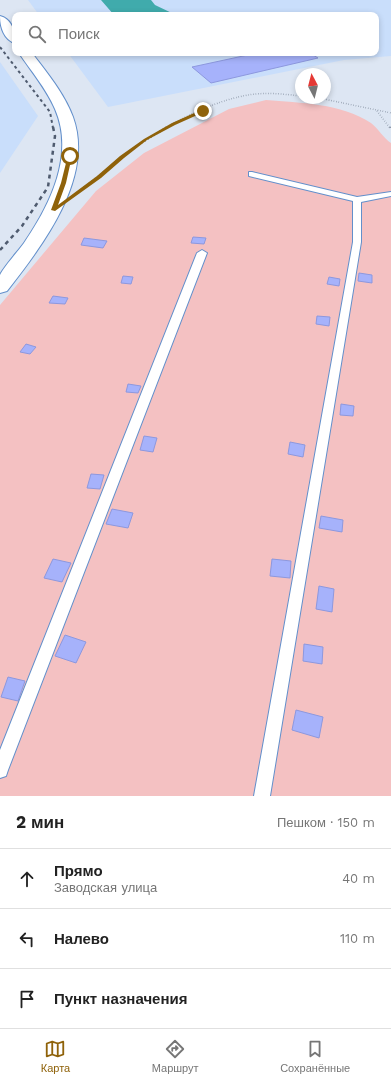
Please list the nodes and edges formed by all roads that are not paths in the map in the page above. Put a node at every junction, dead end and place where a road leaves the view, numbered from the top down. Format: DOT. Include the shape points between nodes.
graph roads {
  1 [pos="0,20"];
  2 [pos="12,35"];
  3 [pos="27,56"];
  4 [pos="252,174"];
  5 [pos="391,194"];
  6 [pos="357,200"];
  7 [pos="202,253"];
  8 [pos="0,287"];
  9 [pos="0,770"];
  10 [pos="262,796"];
  1 -- 2 [label="street"];
  3 -- 8 [label="street" via="46,81 66,118 70,134 70,156 64,183 53,210 37,238"];
  4 -- 6 [label="lane"];
  5 -- 6 [label="lane"];
  6 -- 10 [label="lane" via="357,242"];
  7 -- 9 [label="lane"];
}
